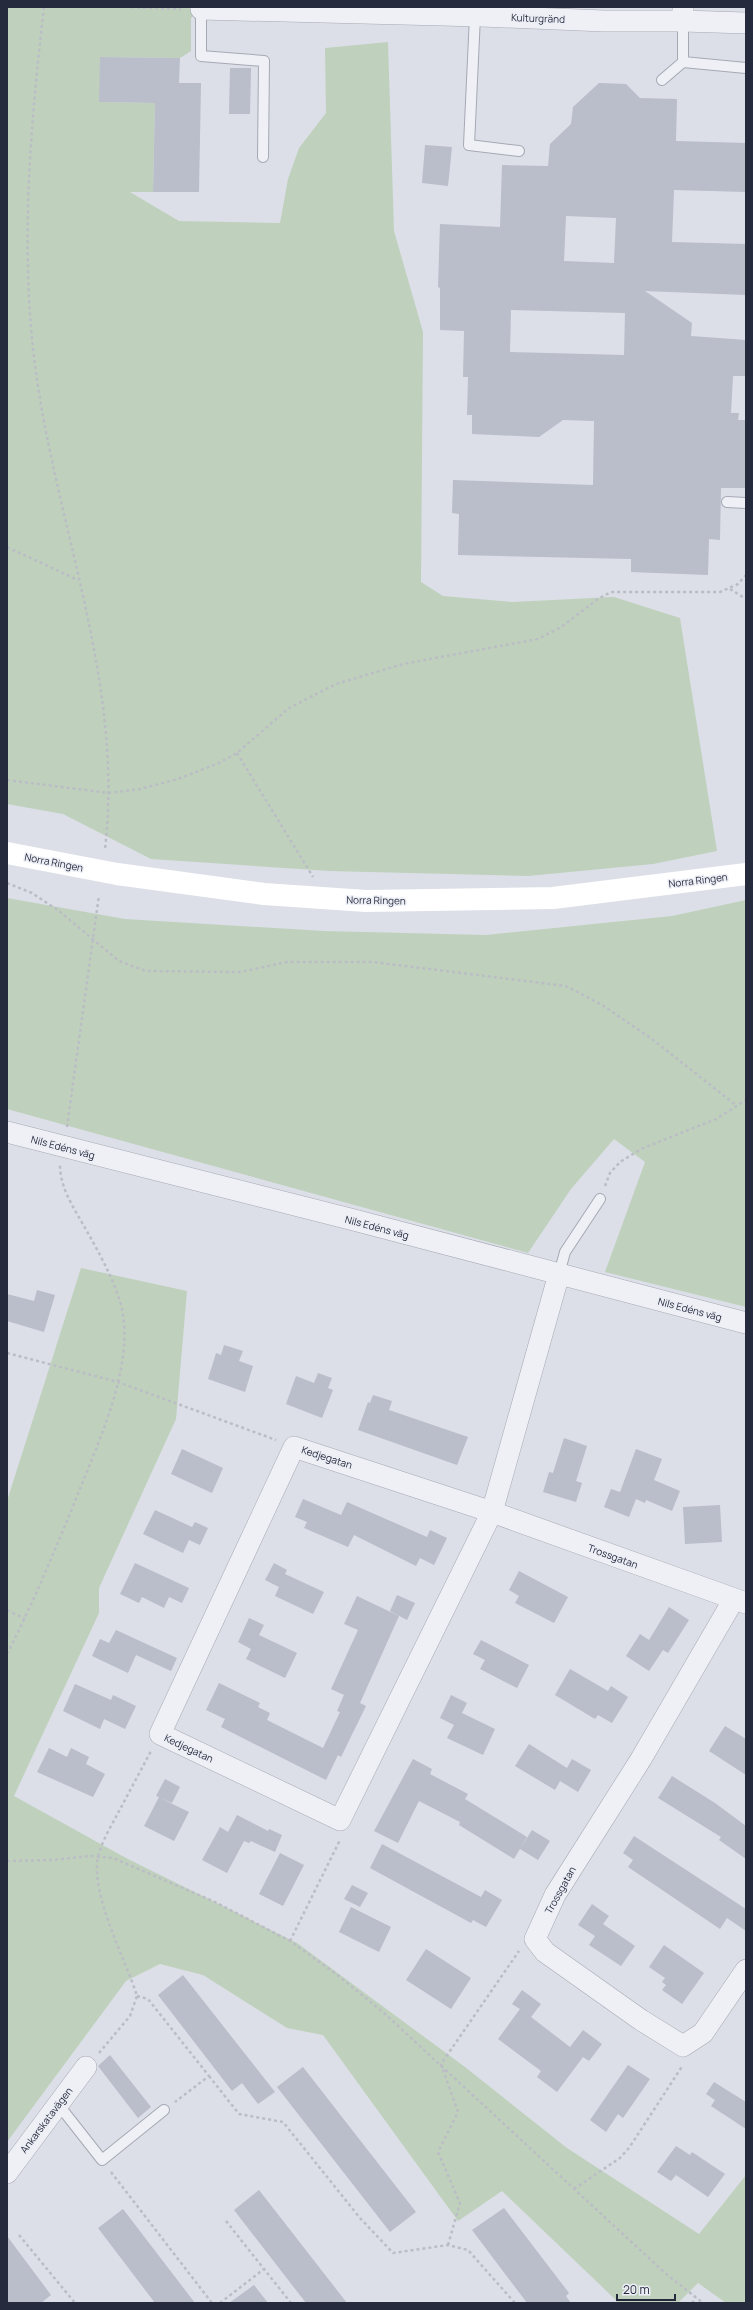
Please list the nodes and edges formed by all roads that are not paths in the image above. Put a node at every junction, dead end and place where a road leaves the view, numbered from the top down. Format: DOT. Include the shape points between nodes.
graph roads {
  1 [pos="201,8"];
  2 [pos="683,14"];
  3 [pos="476,16"];
  4 [pos="746,23"];
  5 [pos="683,62"];
  6 [pos="746,68"];
  7 [pos="662,80"];
  8 [pos="519,151"];
  9 [pos="263,157"];
  10 [pos="727,502"];
  11 [pos="746,503"];
  12 [pos="7,853"];
  13 [pos="746,874"];
  14 [pos="7,1132"];
  15 [pos="600,1199"];
  16 [pos="558,1274"];
  17 [pos="746,1324"];
  18 [pos="492,1512"];
  19 [pos="740,1601"];
  20 [pos="746,1970"];
  21 [pos="86,2067"];
  22 [pos="58,2104"];
  23 [pos="164,2110"];
  24 [pos="7,2173"];
  1 -- 3 [label="street, Kulturgränd"];
  1 -- 9 [label="lane" via="201,56 264,61"];
  2 -- 3 [label="street, Kulturgränd" via="604,21"];
  2 -- 4 [label="street, Kulturgränd"];
  2 -- 5 [label="lane"];
  3 -- 8 [label="lane" via="469,145"];
  5 -- 6 [label="lane"];
  5 -- 7 [label="lane"];
  10 -- 11 [label="lane"];
  12 -- 13 [label="main road, Norra Ringen" via="117,874 264,894 366,901 553,898"];
  14 -- 16 [label="street, Nils Edéns väg"];
  15 -- 16 [label="lane" via="565,1252"];
  16 -- 17 [label="street, Nils Edéns väg"];
  16 -- 18 [label="street"];
  18 -- 18 [label="street, Kedjegatan" via="340,1820 160,1734 294,1446"];
  18 -- 19 [label="street, Trossgatan"];
  19 -- 20 [label="street, Trossgatan" via="555,1895 535,1939 545,1952 641,2020 683,2046 703,2033"];
  21 -- 22 [label="street, Ankarskatavägen"];
  22 -- 23 [label="lane" via="102,2160"];
  22 -- 24 [label="street, Ankarskatavägen"];
}
